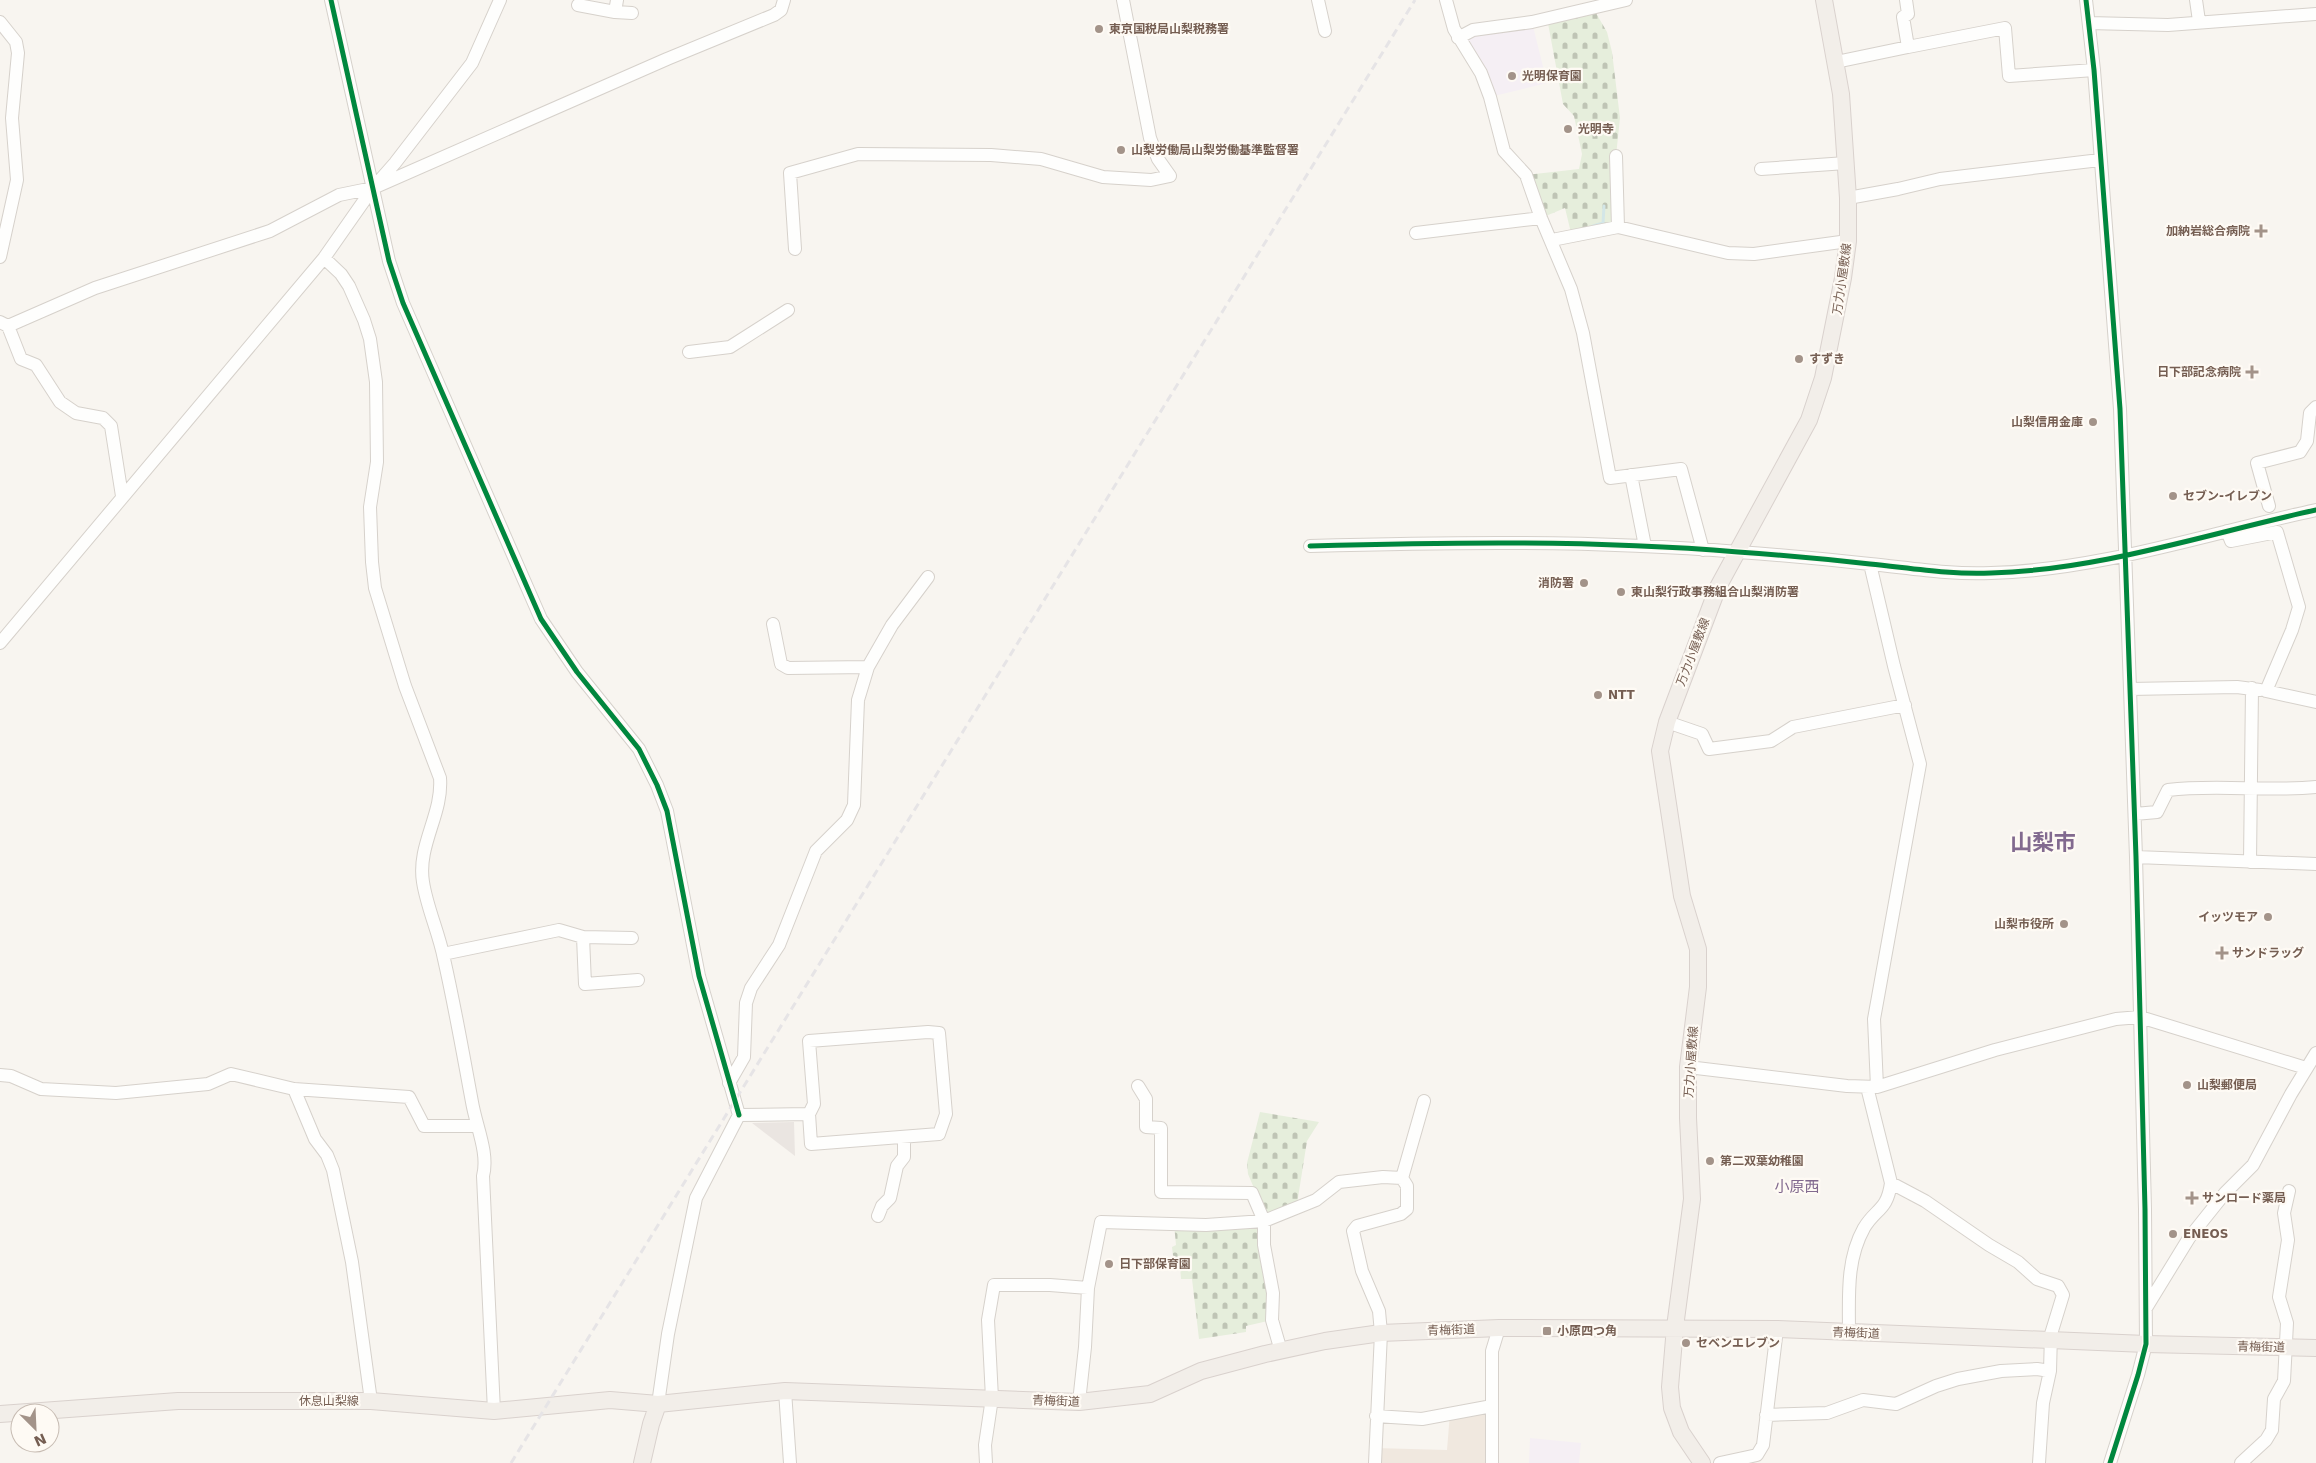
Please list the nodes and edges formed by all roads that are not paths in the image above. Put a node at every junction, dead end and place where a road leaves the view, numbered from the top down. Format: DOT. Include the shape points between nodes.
graph roads {
  1 [pos="330,0"];
  2 [pos="500,0"];
  3 [pos="784,0"];
  4 [pos="1123,0"];
  5 [pos="1318,0"];
  6 [pos="1446,0"];
  7 [pos="1626,0"];
  8 [pos="1824,0"];
  9 [pos="1906,0"];
  10 [pos="2086,0"];
  11 [pos="2196,0"];
  12 [pos="578,5"];
  13 [pos="616,6"];
  14 [pos="632,13"];
  15 [pos="2316,14"];
  16 [pos="2199,21"];
  17 [pos="0,22"];
  18 [pos="2090,24"];
  19 [pos="1325,31"];
  20 [pos="1458,38"];
  21 [pos="1908,46"];
  22 [pos="1836,62"];
  23 [pos="2094,70"];
  24 [pos="1616,156"];
  25 [pos="2100,160"];
  26 [pos="1846,163"];
  27 [pos="1761,168"];
  28 [pos="374,188"];
  29 [pos="1848,198"];
  30 [pos="1541,218"];
  31 [pos="1618,227"];
  32 [pos="1416,233"];
  33 [pos="1552,240"];
  34 [pos="1848,241"];
  35 [pos="795,249"];
  36 [pos="0,257"];
  37 [pos="324,258"];
  38 [pos="788,310"];
  39 [pos="4,324"];
  40 [pos="688,352"];
  41 [pos="2316,407"];
  42 [pos="1631,475"];
  43 [pos="122,496"];
  44 [pos="2269,506"];
  45 [pos="2316,510"];
  46 [pos="2227,531"];
  47 [pos="1310,546"];
  48 [pos="1645,546"];
  49 [pos="1703,550"];
  50 [pos="1736,551"];
  51 [pos="2126,555"];
  52 [pos="1870,564"];
  53 [pos="928,577"];
  54 [pos="773,624"];
  55 [pos="0,644"];
  56 [pos="868,667"];
  57 [pos="2252,688"];
  58 [pos="2130,689"];
  59 [pos="2266,691"];
  60 [pos="2316,702"];
  61 [pos="1905,705"];
  62 [pos="1667,722"];
  63 [pos="2316,787"];
  64 [pos="2251,788"];
  65 [pos="2135,814"];
  66 [pos="2136,857"];
  67 [pos="2250,862"];
  68 [pos="2316,864"];
  69 [pos="583,937"];
  70 [pos="632,938"];
  71 [pos="443,954"];
  72 [pos="638,980"];
  73 [pos="2140,1017"];
  74 [pos="2316,1053"];
  75 [pos="1688,1067"];
  76 [pos="2306,1068"];
  77 [pos="0,1075"];
  78 [pos="729,1083"];
  79 [pos="1138,1086"];
  80 [pos="1872,1087"];
  81 [pos="294,1089"];
  82 [pos="1424,1101"];
  83 [pos="809,1114"];
  84 [pos="740,1115"];
  85 [pos="476,1126"];
  86 [pos="904,1137"];
  87 [pos="1402,1178"];
  88 [pos="1890,1183"];
  89 [pos="2289,1191"];
  90 [pos="878,1216"];
  91 [pos="1264,1221"];
  92 [pos="1088,1288"];
  93 [pos="2146,1308"];
  94 [pos="1676,1327"];
  95 [pos="1499,1328"];
  96 [pos="1777,1329"];
  97 [pos="1381,1333"];
  98 [pos="1848,1333"];
  99 [pos="2050,1340"];
  100 [pos="2146,1344"];
  101 [pos="2285,1347"];
  102 [pos="2316,1348"];
  103 [pos="1281,1351"];
  104 [pos="2050,1372"];
  105 [pos="785,1391"];
  106 [pos="992,1398"];
  107 [pos="372,1401"];
  108 [pos="1079,1402"];
  109 [pos="658,1404"];
  110 [pos="1492,1406"];
  111 [pos="494,1411"];
  112 [pos="0,1414"];
  113 [pos="1766,1415"];
  114 [pos="1376,1416"];
  115 [pos="642,1463"];
  116 [pos="790,1463"];
  117 [pos="986,1463"];
  118 [pos="1375,1463"];
  119 [pos="1492,1463"];
  120 [pos="1702,1463"];
  121 [pos="1720,1463"];
  122 [pos="2039,1463"];
  123 [pos="2110,1463"];
  124 [pos="2241,1463"];
  1 -- 28 [label="street"];
  2 -- 28 [label="street" via="472,63"];
  3 -- 28 [label="street" via="781,10 774,15"];
  4 -- 35 [label="street" via="1150,138 1158,159 1170,176 1151,180 1102,176 1041,159 1010,155 858,154 790,172"];
  5 -- 19 [label="street"];
  6 -- 20 [label="street"];
  7 -- 20 [label="street" via="1532,22 1473,30"];
  8 -- 22 [label="main road, 万力小屋敷線"];
  9 -- 21 [label="street" via="1908,14 1903,17"];
  10 -- 18 [label="street"];
  11 -- 16 [label="street"];
  12 -- 13 [label="street"];
  13 -- 14 [label="street"];
  15 -- 16 [label="street"];
  16 -- 18 [label="street" via="2168,25"];
  17 -- 36 [label="street" via="16,42 18,53 12,118 16,180"];
  18 -- 23 [label="street"];
  20 -- 30 [label="street" via="1481,74 1504,152 1526,175"];
  21 -- 22 [label="street"];
  21 -- 23 [label="street" via="2005,28 2009,76"];
  22 -- 26 [label="main road, 万力小屋敷線"];
  23 -- 25 [label="street"];
  24 -- 31 [label="street"];
  25 -- 29 [label="street" via="1940,179"];
  25 -- 51 [label="street" via="2118,368"];
  26 -- 27 [label="street"];
  26 -- 29 [label="main road, 万力小屋敷線"];
  28 -- 37 [label="street"];
  28 -- 39 [label="street" via="338,195 270,231 94,288"];
  28 -- 78 [label="street" via="388,261 403,303 541,619 639,749 657,785 667,811 700,976"];
  29 -- 34 [label="main road, 万力小屋敷線"];
  30 -- 32 [label="street"];
  30 -- 33 [label="street"];
  31 -- 33 [label="street"];
  31 -- 34 [label="street" via="1728,253 1754,254"];
  33 -- 42 [label="street" via="1571,289 1583,333 1610,478"];
  34 -- 50 [label="main road, 万力小屋敷線" via="1824,378 1809,420"];
  37 -- 43 [label="street"];
  37 -- 71 [label="street" via="349,286 370,339 376,382 378,462 370,507 375,588 404,686 440,778 441,793 425,841 422,863 423,882"];
  38 -- 40 [label="street" via="730,347"];
  39 -- 43 [label="street" via="21,359 36,366 60,402 76,413 103,418 111,426"];
  41 -- 44 [label="street" via="2310,413 2307,441 2300,452 2257,463"];
  42 -- 48 [label="street"];
  42 -- 49 [label="street" via="1681,469"];
  43 -- 55 [label="street"];
  45 -- 46 [label="street"];
  46 -- 51 [label="street"];
  46 -- 59 [label="street" via="2230,541 2277,532 2299,606"];
  47 -- 48 [label="street" via="1452,542"];
  48 -- 49 [label="street"];
  49 -- 50 [label="street"];
  50 -- 52 [label="street"];
  50 -- 62 [label="main road, 万力小屋敷線" via="1718,587"];
  51 -- 52 [label="street" via="2038,570 1990,574"];
  51 -- 58 [label="street"];
  52 -- 61 [label="street"];
  53 -- 56 [label="street" via="892,625"];
  54 -- 56 [label="street" via="781,664 788,668"];
  56 -- 78 [label="street" via="858,700 854,806 847,820 816,850 779,945 751,988 746,1003 744,1058"];
  57 -- 58 [label="street"];
  57 -- 59 [label="street"];
  57 -- 64 [label="street"];
  58 -- 65 [label="street"];
  59 -- 60 [label="street"];
  61 -- 62 [label="street" via="1794,728 1771,741 1709,749 1702,734"];
  61 -- 80 [label="street" via="1920,764 1874,1019"];
  62 -- 75 [label="main road, 万力小屋敷線" via="1660,751 1661,763 1682,896 1698,949 1698,987"];
  63 -- 64 [label="street"];
  64 -- 65 [label="street" via="2168,790 2157,812"];
  64 -- 67 [label="street"];
  65 -- 66 [label="street"];
  66 -- 67 [label="street"];
  66 -- 73 [label="street"];
  67 -- 68 [label="street"];
  69 -- 70 [label="street"];
  69 -- 71 [label="street" via="559,930"];
  69 -- 72 [label="street" via="585,984"];
  71 -- 85 [label="street"];
  73 -- 76 [label="street"];
  73 -- 80 [label="street" via="2116,1018"];
  73 -- 93 [label="street"];
  74 -- 76 [label="street"];
  75 -- 80 [label="street"];
  75 -- 94 [label="main road, 万力小屋敷線" via="1692,1199"];
  76 -- 93 [label="street" via="2253,1165 2189,1238"];
  77 -- 81 [label="street" via="11,1076 41,1089 116,1093 208,1084 231,1074"];
  78 -- 84 [label="street"];
  79 -- 91 [label="street" via="1146,1099 1146,1127 1161,1128 1161,1192 1252,1193"];
  80 -- 88 [label="street"];
  81 -- 85 [label="street" via="409,1097 424,1126"];
  81 -- 107 [label="street" via="333,1170 352,1262"];
  82 -- 87 [label="street"];
  83 -- 84 [label="street"];
  83 -- 86 [label="street" via="811,1144"];
  83 -- 86 [label="street" via="814,1104 809,1041 939,1033 946,1114 939,1134"];
  84 -- 109 [label="street" via="696,1198 668,1334"];
  85 -- 111 [label="street" via="486,1163"];
  86 -- 90 [label="street" via="904,1157 897,1166 890,1198"];
  87 -- 91 [label="street" via="1339,1182 1316,1200"];
  87 -- 97 [label="street" via="1407,1186 1407,1209 1401,1214 1357,1226 1354,1231 1362,1271 1379,1311"];
  88 -- 98 [label="street" via="1888,1198 1865,1227 1853,1254"];
  88 -- 99 [label="street" via="1925,1201 1989,1246 2018,1262 2037,1279 2058,1286 2063,1295"];
  89 -- 101 [label="street" via="2284,1213 2288,1240 2279,1297 2287,1323"];
  91 -- 92 [label="street" via="1206,1225 1101,1222"];
  91 -- 103 [label="street" via="1264,1245 1273,1293 1272,1320"];
  92 -- 106 [label="street" via="994,1285 988,1320"];
  92 -- 108 [label="street" via="1086,1347"];
  93 -- 100 [label="street"];
  94 -- 95 [label="main road, 青梅街道"];
  94 -- 96 [label="main road, 青梅街道"];
  94 -- 120 [label="main road, 万力小屋敷線" via="1670,1378 1672,1408 1682,1432"];
  95 -- 97 [label="main road, 青梅街道"];
  95 -- 110 [label="street" via="1492,1352"];
  96 -- 98 [label="main road, 青梅街道"];
  96 -- 113 [label="street"];
  97 -- 103 [label="main road, 青梅街道"];
  97 -- 114 [label="street"];
  98 -- 99 [label="main road, 青梅街道"];
  99 -- 100 [label="main road, 青梅街道"];
  99 -- 104 [label="street"];
  100 -- 101 [label="main road, 青梅街道"];
  100 -- 123 [label="street"];
  101 -- 102 [label="main road, 青梅街道"];
  101 -- 124 [label="street" via="2284,1382 2274,1399 2272,1430"];
  103 -- 108 [label="main road, 青梅街道" via="1201,1372 1150,1394"];
  104 -- 113 [label="street" via="2038,1369 1958,1379 1896,1404 1862,1400 1827,1413"];
  104 -- 122 [label="street" via="2043,1403"];
  105 -- 106 [label="main road, 青梅街道"];
  105 -- 109 [label="main road, 青梅街道"];
  105 -- 116 [label="street"];
  106 -- 108 [label="main road, 青梅街道"];
  106 -- 117 [label="street" via="985,1445"];
  107 -- 111 [label="main road, 休息山梨線"];
  107 -- 112 [label="main road, 休息山梨線" via="178,1401"];
  109 -- 111 [label="main road, 休息山梨線" via="610,1400"];
  109 -- 115 [label="main road"];
  110 -- 114 [label="street" via="1422,1419"];
  110 -- 119 [label="street"];
  113 -- 121 [label="street" via="1763,1445 1757,1455"];
  114 -- 118 [label="street"];
}
